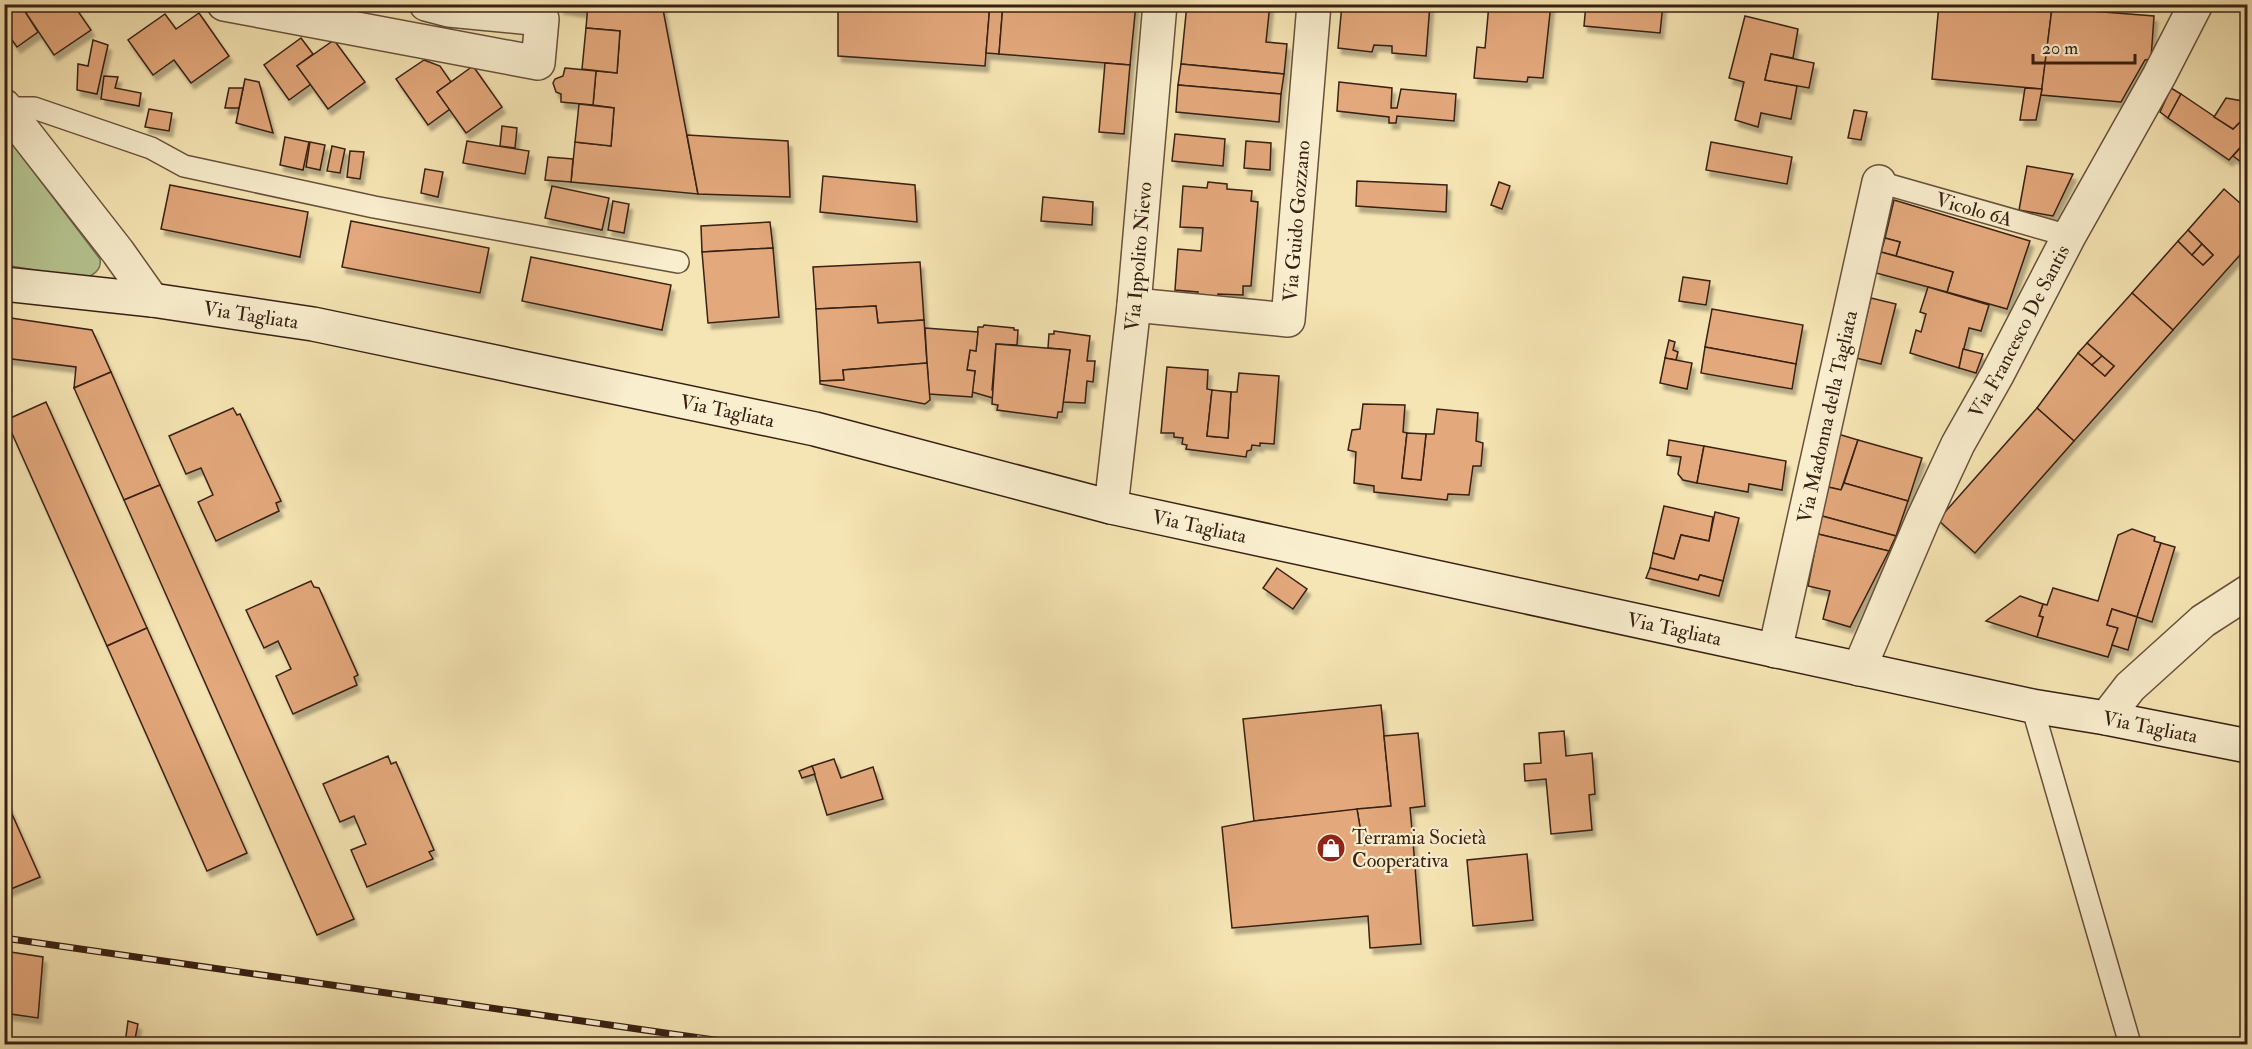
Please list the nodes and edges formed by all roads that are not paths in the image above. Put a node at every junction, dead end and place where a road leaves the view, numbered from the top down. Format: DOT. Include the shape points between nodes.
graph roads {
  1 [pos="224,4"];
  2 [pos="426,4"];
  3 [pos="1160,4"];
  4 [pos="1314,4"];
  5 [pos="2196,4"];
  6 [pos="5,107"];
  7 [pos="1880,182"];
  8 [pos="2069,236"];
  9 [pos="678,262"];
  10 [pos="4,284"];
  11 [pos="152,300"];
  12 [pos="1134,305"];
  13 [pos="1111,507"];
  14 [pos="2247,592"];
  15 [pos="1775,651"];
  16 [pos="1859,669"];
  17 [pos="2032,706"];
  18 [pos="2106,718"];
  19 [pos="2247,746"];
  20 [pos="2130,1044"];
  1 -- 2 [label="street" via="538,63 542,19 449,10"];
  3 -- 12 [label="street, Via Ippolito Nievo"];
  4 -- 12 [label="street, Via Guido Gozzano" via="1288,320"];
  5 -- 8 [label="street, Via Francesco De Santis"];
  6 -- 9 [label="lane" via="34,108 151,148 184,166 374,207"];
  6 -- 11 [label="street"];
  7 -- 8 [label="lane, Vicolo 6A"];
  7 -- 15 [label="street, Via Madonna della Tagliata"];
  8 -- 16 [label="street, Via Francesco De Santis" via="1958,444"];
  10 -- 11 [label="street, Via Tagliata"];
  11 -- 13 [label="street, Via Tagliata" via="313,324 815,429"];
  12 -- 13 [label="street, Via Ippolito Nievo"];
  13 -- 15 [label="street, Via Tagliata"];
  14 -- 18 [label="street" via="2203,621 2130,687"];
  15 -- 16 [label="street, Via Tagliata"];
  16 -- 17 [label="street, Via Tagliata"];
  17 -- 18 [label="street, Via Tagliata"];
  17 -- 20 [label="lane"];
  18 -- 19 [label="street, Via Tagliata"];
}
